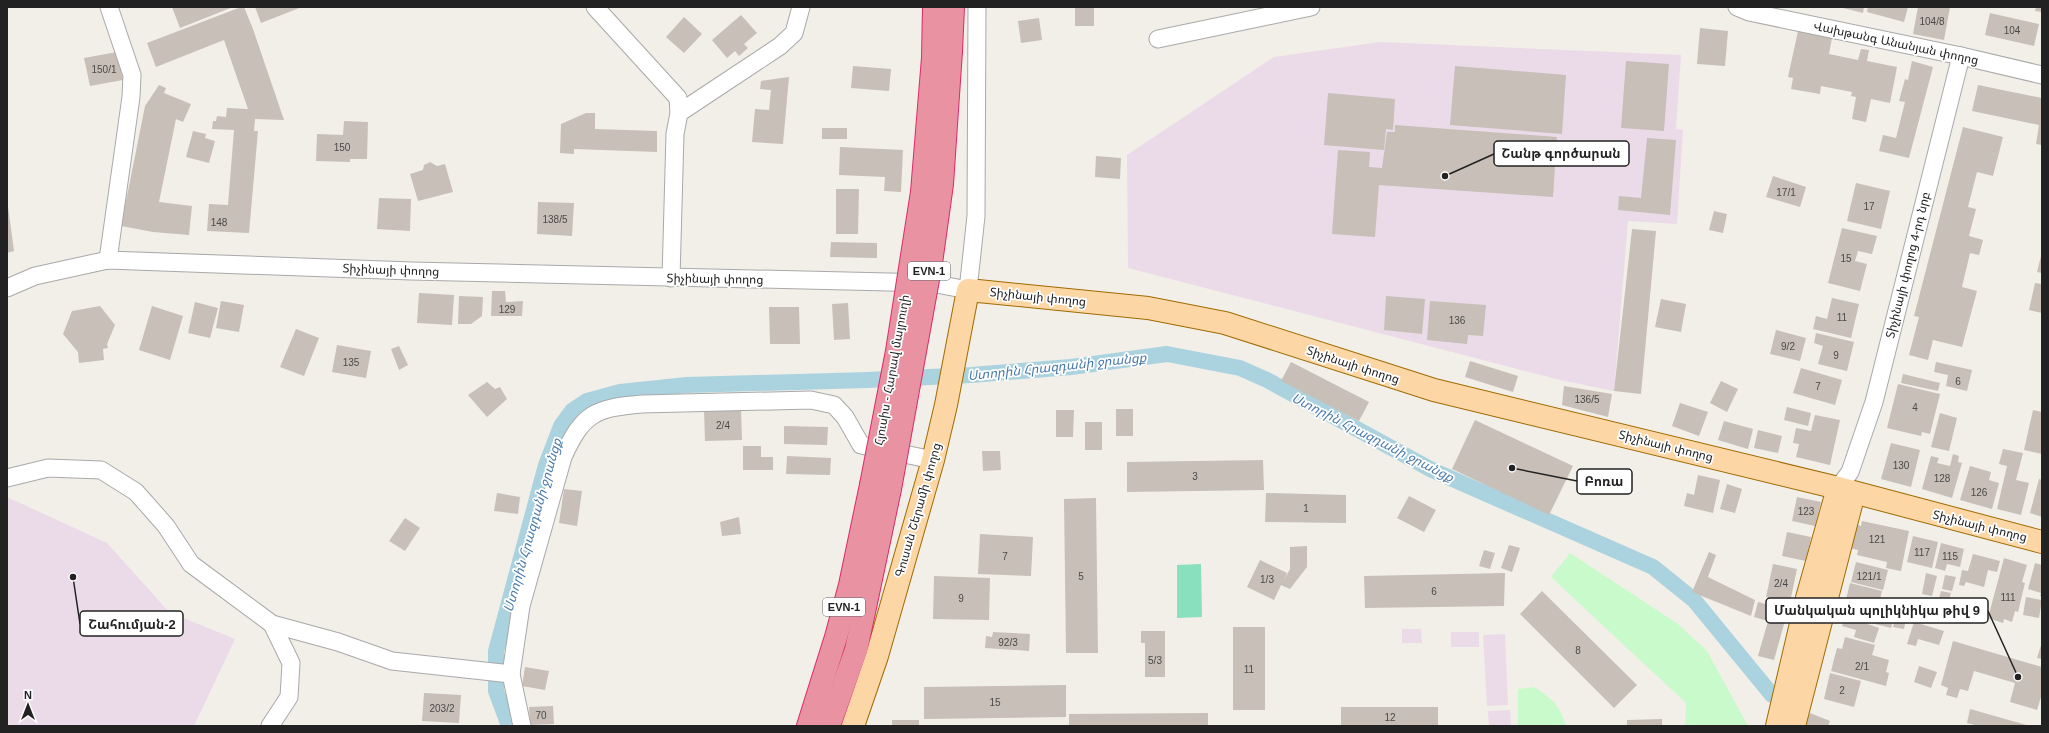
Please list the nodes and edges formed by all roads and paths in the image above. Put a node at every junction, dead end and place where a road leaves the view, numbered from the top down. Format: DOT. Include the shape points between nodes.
graph roads {
  1 [pos="109,7"];
  2 [pos="595,7"];
  3 [pos="801,7"];
  4 [pos="934,7"];
  5 [pos="953,7"];
  6 [pos="977,7"];
  7 [pos="1311,7"];
  8 [pos="1743,10"];
  9 [pos="1158,39"];
  10 [pos="942,54"];
  11 [pos="1961,56"];
  12 [pos="2042,75"];
  13 [pos="679,113"];
  14 [pos="108,260"];
  15 [pos="671,278"];
  16 [pos="7,288"];
  17 [pos="968,290"];
  18 [pos="933,460"];
  19 [pos="7,478"];
  20 [pos="1848,485"];
  21 [pos="881,487"];
  22 [pos="2042,542"];
  23 [pos="272,624"];
  24 [pos="507,674"];
  25 [pos="270,726"];
  26 [pos="522,726"];
  27 [pos="808,726"];
  28 [pos="829,726"];
  29 [pos="853,726"];
  30 [pos="1777,726"];
  31 [pos="1794,726"];
  1 -- 14 [label="street" via="132,75"];
  2 -- 13 [label="street" via="678,98"];
  3 -- 13 [label="street" via="794,33 780,46"];
  4 -- 10 [label="highway, Հյուսիս - Հարավ մայրուղի / EVN-1"];
  5 -- 10 [label="highway, Հյուսիս - Հարավ մայրուղի / EVN-1"];
  6 -- 17 [label="street" via="976,216"];
  7 -- 9 [label="street"];
  8 -- 11 [label="street, Վախթանգ Անանյան փողոց"];
  10 -- 21 [label="highway, Հյուսիս - Հարավ մայրուղի / EVN-1, bridge" via="942,177 931,263"];
  11 -- 12 [label="street, Վախթանգ Անանյան փողոց"];
  11 -- 20 [label="street, Տիչինայի փողոց 4-րդ նրբ" via="1874,402"];
  13 -- 15 [label="street" via="675,134"];
  14 -- 15 [label="street, Տիչինայի փողոց"];
  14 -- 16 [label="street, Տիչինայի փողոց" via="35,276"];
  15 -- 17 [label="street, Տիչինայի փողոց" via="931,283"];
  17 -- 18 [label="main road, Գուսան Շերամի փողոց"];
  17 -- 20 [label="main road, Տիչինայի փողոց" via="1148,308 1225,323 1434,390"];
  18 -- 24 [label="street" via="861,446 845,417 834,404 811,400 642,404 616,406 595,412 582,423 563,457 521,606"];
  18 -- 29 [label="main road, Գուսան Շերամի փողոց" via="877,656"];
  19 -- 23 [label="street" via="48,468 101,470 136,492 166,526 191,564"];
  20 -- 22 [label="main road, Տիչինայի փողոց"];
  20 -- 30 [label="main road" via="1807,598"];
  20 -- 31 [label="main road"];
  21 -- 27 [label="highway, Հյուսիս - Հարավ մայրուղի / EVN-1"];
  21 -- 28 [label="highway, Հյուսիս - Հարավ մայրուղի / EVN-1" via="856,650"];
  23 -- 24 [label="street" via="338,642 392,661"];
  23 -- 25 [label="street" via="291,663 289,697"];
  24 -- 26 [label="street"];
}
